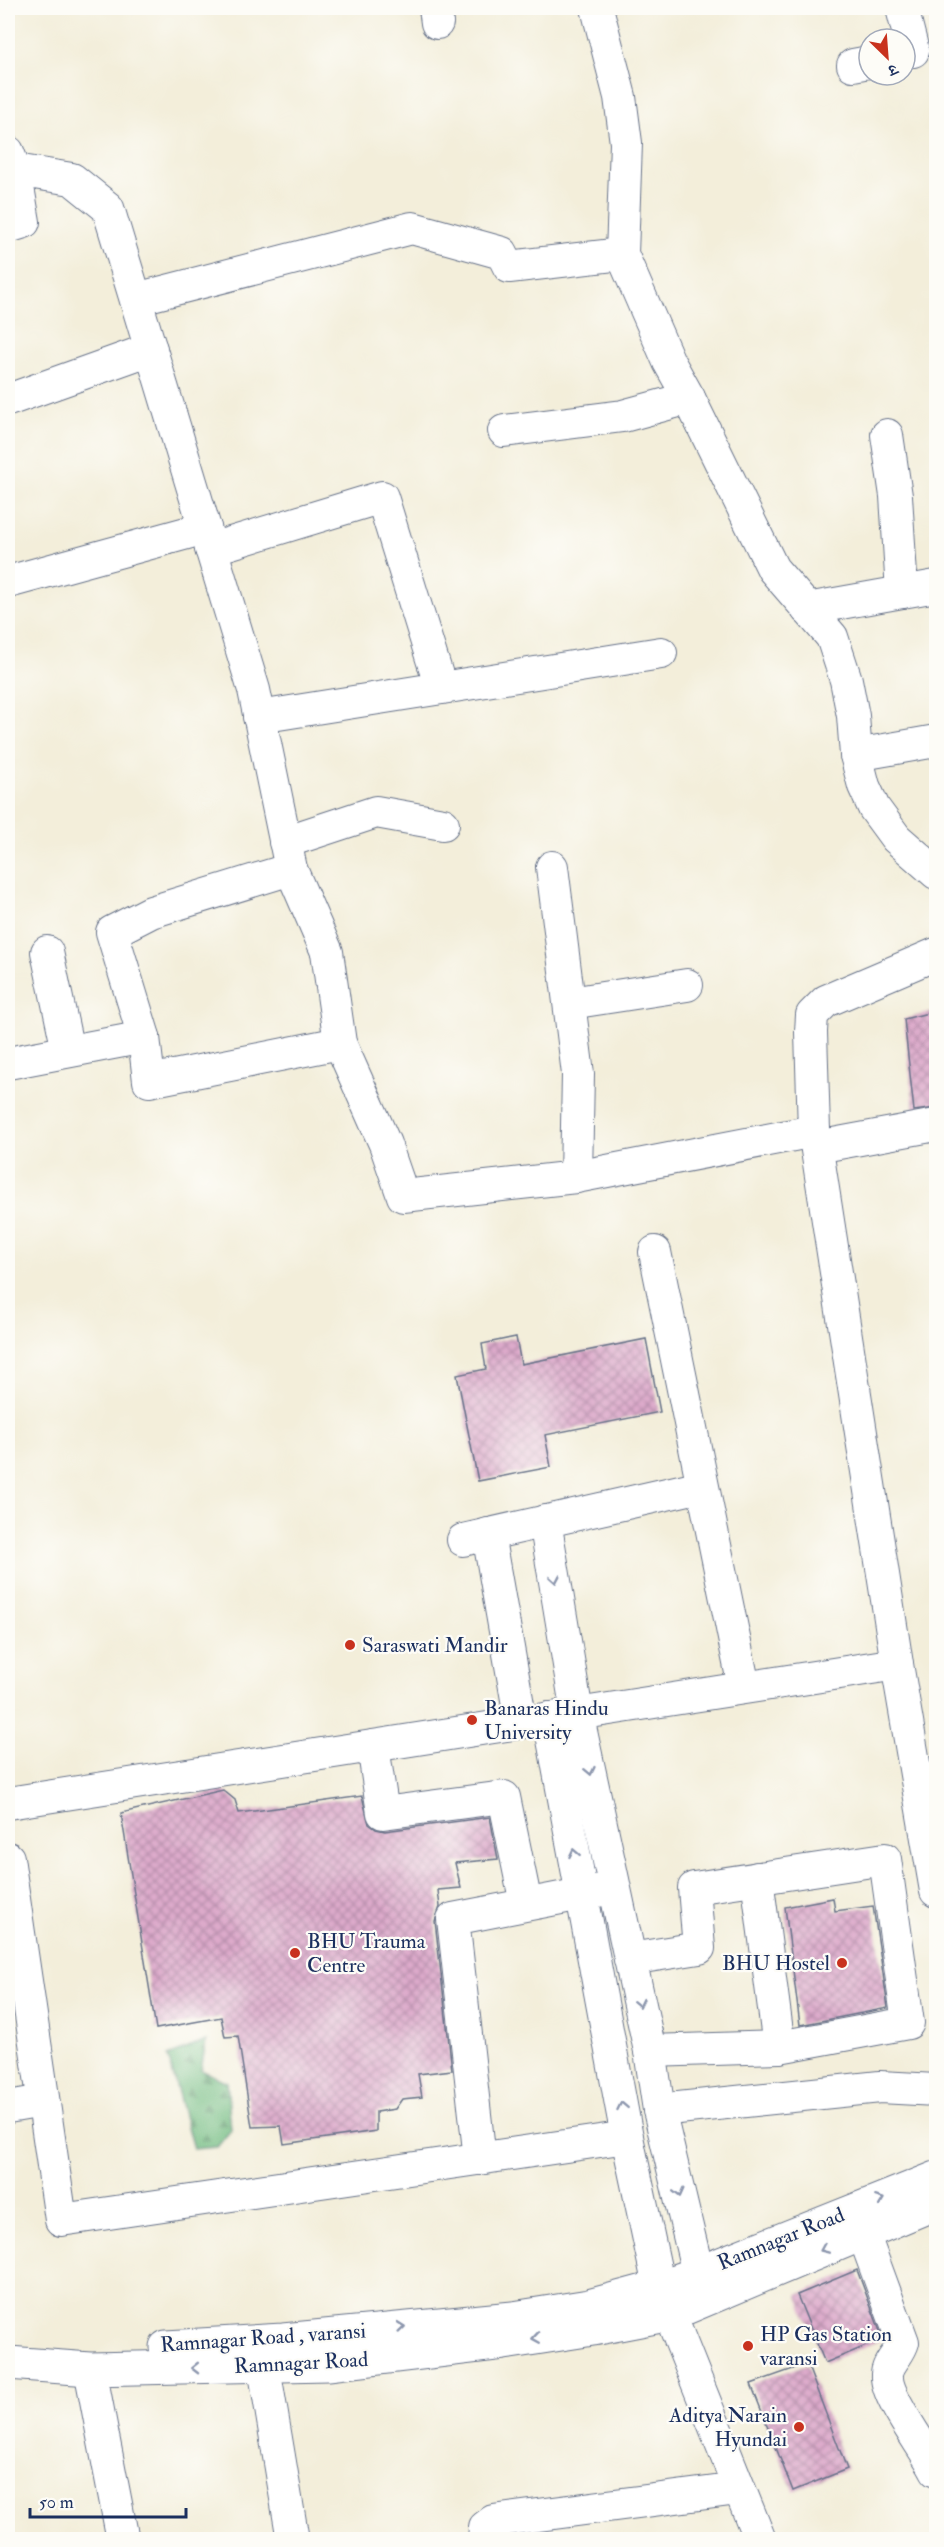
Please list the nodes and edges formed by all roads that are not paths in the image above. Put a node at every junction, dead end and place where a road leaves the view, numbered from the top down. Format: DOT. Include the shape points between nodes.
graph roads {
  1 [pos="597,8"];
  2 [pos="902,8"];
  3 [pos="918,50"];
  4 [pos="11,161"];
  5 [pos="8,227"];
  6 [pos="622,254"];
  7 [pos="136,299"];
  8 [pos="151,349"];
  9 [pos="689,398"];
  10 [pos="8,400"];
  11 [pos="504,431"];
  12 [pos="887,435"];
  13 [pos="208,538"];
  14 [pos="8,582"];
  15 [pos="936,586"];
  16 [pos="902,592"];
  17 [pos="807,609"];
  18 [pos="661,654"];
  19 [pos="441,688"];
  20 [pos="259,717"];
  21 [pos="936,741"];
  22 [pos="856,755"];
  23 [pos="443,824"];
  24 [pos="288,855"];
  25 [pos="552,867"];
  26 [pos="936,873"];
  27 [pos="47,952"];
  28 [pos="936,954"];
  29 [pos="687,985"];
  30 [pos="570,1003"];
  31 [pos="144,1037"];
  32 [pos="340,1043"];
  33 [pos="68,1051"];
  34 [pos="8,1063"];
  35 [pos="936,1125"];
  36 [pos="816,1139"];
  37 [pos="576,1177"];
  38 [pos="655,1252"];
  39 [pos="702,1486"];
  40 [pos="545,1521"];
  41 [pos="897,1664"];
  42 [pos="744,1687"];
  43 [pos="549,1718"];
  44 [pos="373,1746"];
  45 [pos="8,1803"];
  46 [pos="8,1858"];
  47 [pos="757,1878"];
  48 [pos="615,1889"];
  49 [pos="936,1891"];
  50 [pos="581,1892"];
  51 [pos="526,1904"];
  52 [pos="14,1945"];
  53 [pos="630,1959"];
  54 [pos="779,2047"];
  55 [pos="650,2051"];
  56 [pos="936,2090"];
  57 [pos="44,2101"];
  58 [pos="8,2108"];
  59 [pos="659,2110"];
  60 [pos="627,2137"];
  61 [pos="480,2159"];
  62 [pos="936,2178"];
  63 [pos="936,2203"];
  64 [pos="863,2233"];
  65 [pos="698,2272"];
  66 [pos="665,2301"];
  67 [pos="591,2317"];
  68 [pos="8,2344"];
  69 [pos="8,2363"];
  70 [pos="264,2367"];
  71 [pos="90,2369"];
  72 [pos="936,2470"];
  73 [pos="738,2489"];
  74 [pos="123,2540"];
  75 [pos="292,2540"];
  76 [pos="484,2540"];
  77 [pos="760,2540"];
  1 -- 6 [label="street" via="620,97 626,143"];
  2 -- 3 [label="street"];
  4 -- 5 [label="street" via="24,222"];
  4 -- 7 [label="street" via="72,179 108,208"];
  6 -- 7 [label="street" via="509,267 502,253 412,228"];
  6 -- 9 [label="street"];
  7 -- 8 [label="street"];
  8 -- 10 [label="street"];
  8 -- 13 [label="street"];
  9 -- 11 [label="street" via="623,416"];
  9 -- 17 [label="street" via="774,569"];
  12 -- 16 [label="street" via="896,496"];
  13 -- 14 [label="street"];
  13 -- 19 [label="street" via="382,497"];
  13 -- 20 [label="street"];
  15 -- 16 [label="street"];
  16 -- 17 [label="street"];
  17 -- 22 [label="street" via="832,637 846,680"];
  18 -- 19 [label="street"];
  19 -- 20 [label="street"];
  20 -- 24 [label="street"];
  21 -- 22 [label="street"];
  22 -- 26 [label="street" via="874,808 897,838"];
  23 -- 24 [label="street" via="376,812"];
  24 -- 31 [label="street" via="112,932"];
  24 -- 32 [label="street" via="327,952"];
  25 -- 30 [label="street"];
  27 -- 33 [label="street"];
  28 -- 36 [label="street" via="826,1001 813,1015"];
  29 -- 30 [label="street"];
  30 -- 37 [label="street" via="578,1074"];
  31 -- 32 [label="street" via="149,1081"];
  31 -- 33 [label="street"];
  32 -- 37 [label="street" via="385,1144 403,1196"];
  33 -- 34 [label="street"];
  35 -- 36 [label="street"];
  36 -- 37 [label="street"];
  36 -- 41 [label="street"];
  38 -- 39 [label="street"];
  39 -- 40 [label="street"];
  39 -- 42 [label="street"];
  40 -- 43 [label="street, one-way"];
  40 -- 43 [label="street" via="475,1537"];
  41 -- 42 [label="street"];
  41 -- 49 [label="street"];
  42 -- 43 [label="street"];
  43 -- 44 [label="street"];
  43 -- 48 [label="street, one-way"];
  50 -- 43 [label="street, one-way"];
  44 -- 45 [label="street"];
  44 -- 51 [label="street" via="383,1813 504,1797"];
  46 -- 52 [label="street"];
  47 -- 53 [label="street" via="694,1888 699,1948"];
  47 -- 54 [label="street"];
  47 -- 54 [label="street" via="885,1858 908,2023"];
  48 -- 50 [label="street"];
  48 -- 53 [label="street"];
  50 -- 51 [label="street"];
  60 -- 50 [label="street, one-way"];
  51 -- 61 [label="street" via="453,1919"];
  52 -- 57 [label="street"];
  53 -- 55 [label="street, one-way"];
  54 -- 55 [label="street"];
  55 -- 59 [label="street"];
  56 -- 59 [label="street" via="880,2086"];
  57 -- 58 [label="street"];
  57 -- 61 [label="street" via="61,2220"];
  59 -- 65 [label="street, one-way"];
  60 -- 61 [label="street"];
  60 -- 66 [label="street"];
  65 -- 62 [label="main road, Ramnagar Road, one-way"];
  63 -- 64 [label="main road"];
  64 -- 66 [label="main road, one-way"];
  64 -- 72 [label="street" via="903,2342 888,2368 887,2379 899,2409"];
  65 -- 66 [label="main road, Ramnagar Road"];
  66 -- 67 [label="main road"];
  66 -- 73 [label="street"];
  68 -- 67 [label="main road, Ramnagar Road , varansi, one-way" via="174,2347 513,2318"];
  67 -- 70 [label="main road, Ramnagar Road, one-way" via="404,2356"];
  69 -- 71 [label="main road, Ramnagar Road"];
  70 -- 71 [label="main road, Ramnagar Road, one-way"];
  70 -- 75 [label="street"];
  71 -- 74 [label="street"];
  73 -- 76 [label="street" via="493,2521 485,2527"];
  73 -- 77 [label="street"];
}
